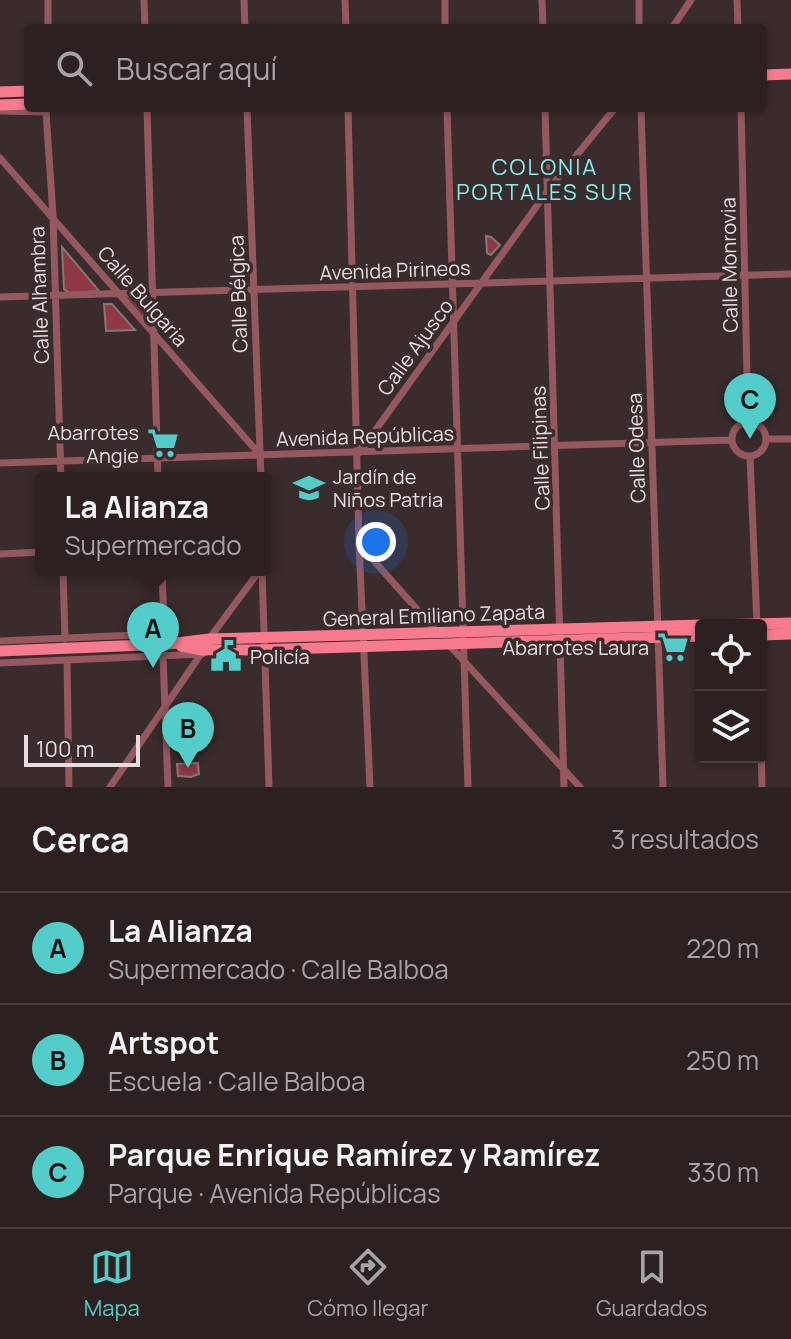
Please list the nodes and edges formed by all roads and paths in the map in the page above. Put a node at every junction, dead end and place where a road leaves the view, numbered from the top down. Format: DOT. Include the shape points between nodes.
graph roads {
  1 [pos="48,0"];
  2 [pos="144,0"];
  3 [pos="244,0"];
  4 [pos="345,0"];
  5 [pos="445,0"];
  6 [pos="542,0"];
  7 [pos="639,0"];
  8 [pos="691,0"];
  9 [pos="737,0"];
  10 [pos="48,24"];
  11 [pos="145,24"];
  12 [pos="245,24"];
  13 [pos="346,24"];
  14 [pos="445,24"];
  15 [pos="543,24"];
  16 [pos="639,24"];
  17 [pos="675,24"];
  18 [pos="738,24"];
  19 [pos="791,74"];
  20 [pos="767,75"];
  21 [pos="24,91"];
  22 [pos="0,92"];
  23 [pos="24,104"];
  24 [pos="0,105"];
  25 [pos="0,111"];
  26 [pos="24,112"];
  27 [pos="46,112"];
  28 [pos="147,112"];
  29 [pos="247,112"];
  30 [pos="348,112"];
  31 [pos="447,112"];
  32 [pos="545,112"];
  33 [pos="612,112"];
  34 [pos="641,112"];
  35 [pos="741,112"];
  36 [pos="0,158"];
  37 [pos="549,189"];
  38 [pos="53,215"];
  39 [pos="791,274"];
  40 [pos="746,276"];
  41 [pos="647,279"];
  42 [pos="551,281"];
  43 [pos="480,283"];
  44 [pos="452,284"];
  45 [pos="353,287"];
  46 [pos="253,290"];
  47 [pos="153,293"];
  48 [pos="119,294"];
  49 [pos="55,296"];
  50 [pos="0,297"];
  51 [pos="453,321"];
  52 [pos="154,336"];
  53 [pos="748,422"];
  54 [pos="766,439"];
  55 [pos="791,439"];
  56 [pos="732,440"];
  57 [pos="652,442"];
  58 [pos="556,446"];
  59 [pos="458,450"];
  60 [pos="359,453"];
  61 [pos="261,456"];
  62 [pos="750,456"];
  63 [pos="158,458"];
  64 [pos="61,461"];
  65 [pos="0,463"];
  66 [pos="61,472"];
  67 [pos="158,472"];
  68 [pos="261,472"];
  69 [pos="359,544"];
  70 [pos="35,552"];
  71 [pos="0,554"];
  72 [pos="63,576"];
  73 [pos="162,576"];
  74 [pos="256,576"];
  75 [pos="261,576"];
  76 [pos="758,619"];
  77 [pos="791,623"];
  78 [pos="695,626"];
  79 [pos="767,627"];
  80 [pos="767,630"];
  81 [pos="659,632"];
  82 [pos="438,633"];
  83 [pos="791,634"];
  84 [pos="561,635"];
  85 [pos="695,635"];
  86 [pos="464,638"];
  87 [pos="65,639"];
  88 [pos="209,639"];
  89 [pos="0,641"];
  90 [pos="364,641"];
  91 [pos="264,644"];
  92 [pos="448,645"];
  93 [pos="166,649"];
  94 [pos="0,651"];
  95 [pos="222,651"];
  96 [pos="201,654"];
  97 [pos="67,660"];
  98 [pos="464,662"];
  99 [pos="0,663"];
  100 [pos="165,707"];
  101 [pos="761,763"];
  102 [pos="564,770"];
  103 [pos="69,787"];
  104 [pos="110,787"];
  105 [pos="168,787"];
  106 [pos="269,787"];
  107 [pos="370,787"];
  108 [pos="468,787"];
  109 [pos="564,787"];
  110 [pos="580,787"];
  111 [pos="663,787"];
  112 [pos="762,787"];
  1 -- 10 [label="street"];
  2 -- 11 [label="street"];
  3 -- 12 [label="street"];
  4 -- 13 [label="street"];
  5 -- 14 [label="street"];
  6 -- 15 [label="street"];
  7 -- 16 [label="street"];
  8 -- 17 [label="street"];
  9 -- 18 [label="street"];
  19 -- 20 [label="main road"];
  21 -- 22 [label="main road"];
  23 -- 24 [label="main road"];
  25 -- 26 [label="street, Calle Alhambra"];
  27 -- 38 [label="street, Calle Alhambra"];
  28 -- 47 [label="street"];
  29 -- 46 [label="street, Calle Bélgica"];
  30 -- 45 [label="street"];
  31 -- 44 [label="street"];
  32 -- 37 [label="street, Calle Filipinas"];
  33 -- 37 [label="street, Calle Ajusco"];
  34 -- 41 [label="street, Calle Odesa"];
  35 -- 40 [label="street, Calle Monrovia"];
  36 -- 38 [label="street, Calle Bulgaria"];
  37 -- 42 [label="street, Calle Filipinas"];
  37 -- 43 [label="street, Calle Ajusco"];
  38 -- 48 [label="street, Calle Bulgaria"];
  38 -- 49 [label="street, Calle Alhambra"];
  39 -- 40 [label="street, Avenida Pirineos"];
  40 -- 41 [label="street, Avenida Pirineos"];
  40 -- 53 [label="street, Calle Monrovia"];
  41 -- 42 [label="street, Avenida Pirineos"];
  41 -- 57 [label="street, Calle Odesa"];
  42 -- 43 [label="street, Avenida Pirineos"];
  42 -- 58 [label="street, Calle Filipinas"];
  43 -- 44 [label="street, Avenida Pirineos"];
  43 -- 51 [label="street, Calle Ajusco"];
  44 -- 45 [label="street, Avenida Pirineos"];
  44 -- 51 [label="street"];
  45 -- 46 [label="street, Avenida Pirineos"];
  45 -- 60 [label="street"];
  46 -- 47 [label="street, Avenida Pirineos"];
  46 -- 61 [label="street, Calle Bélgica"];
  47 -- 48 [label="street, Avenida Pirineos"];
  47 -- 52 [label="street"];
  48 -- 49 [label="street, Avenida Pirineos"];
  48 -- 52 [label="street, Calle Bulgaria"];
  49 -- 50 [label="street, Avenida Pirineos"];
  49 -- 64 [label="street, Calle Alhambra"];
  51 -- 59 [label="street"];
  51 -- 60 [label="street, Calle Ajusco"];
  52 -- 61 [label="street, Calle Bulgaria"];
  52 -- 63 [label="street"];
  53 -- 54 [label="street" via="758,425"];
  53 -- 56 [label="street" via="738,426"];
  54 -- 55 [label="street"];
  54 -- 62 [label="street" via="760,452"];
  56 -- 57 [label="street, Avenida Repúblicas"];
  56 -- 62 [label="street" via="736,450"];
  57 -- 58 [label="street, Avenida Repúblicas"];
  57 -- 81 [label="street, Calle Odesa"];
  58 -- 59 [label="street, Avenida Repúblicas"];
  58 -- 84 [label="street, Calle Filipinas"];
  59 -- 60 [label="street, Avenida Repúblicas"];
  59 -- 86 [label="street"];
  60 -- 61 [label="street, Avenida Repúblicas"];
  60 -- 69 [label="street"];
  61 -- 63 [label="street, Avenida Repúblicas"];
  61 -- 68 [label="street, Calle Bélgica"];
  62 -- 76 [label="street"];
  63 -- 64 [label="street, Avenida Repúblicas"];
  63 -- 67 [label="street"];
  64 -- 65 [label="street, Avenida Repúblicas"];
  64 -- 66 [label="street, Calle Alhambra"];
  69 -- 82 [label="street"];
  69 -- 90 [label="street"];
  70 -- 71 [label="street"];
  72 -- 87 [label="street"];
  73 -- 87 [label="street" via="161,632"];
  74 -- 88 [label="street"];
  75 -- 91 [label="street"];
  77 -- 79 [label="main road"];
  78 -- 81 [label="main road, General Emiliano Zapata"];
  80 -- 83 [label="main road"];
  81 -- 84 [label="main road, General Emiliano Zapata"];
  81 -- 85 [label="main road, General Emiliano Zapata"];
  81 -- 111 [label="street, Calle Odesa"];
  82 -- 86 [label="main road, General Emiliano Zapata"];
  82 -- 90 [label="main road, General Emiliano Zapata"];
  82 -- 92 [label="street"];
  84 -- 86 [label="main road, General Emiliano Zapata"];
  84 -- 102 [label="street, Calle Filipinas"];
  86 -- 92 [label="main road, General Emiliano Zapata"];
  86 -- 98 [label="street"];
  87 -- 89 [label="street"];
  88 -- 91 [label="main road, General Emiliano Zapata"];
  88 -- 93 [label="main road, General Emiliano Zapata"];
  90 -- 91 [label="main road, General Emiliano Zapata"];
  90 -- 92 [label="main road, General Emiliano Zapata"];
  90 -- 107 [label="street"];
  91 -- 95 [label="main road, General Emiliano Zapata"];
  91 -- 106 [label="street"];
  92 -- 98 [label="street"];
  93 -- 94 [label="main road, General Emiliano Zapata"];
  93 -- 95 [label="main road, General Emiliano Zapata"];
  93 -- 96 [label="street, General Emiliano Zapata"];
  93 -- 97 [label="street, General Emiliano Zapata"];
  93 -- 100 [label="street"];
  95 -- 96 [label="street, General Emiliano Zapata"];
  96 -- 100 [label="street"];
  97 -- 99 [label="street, General Emiliano Zapata"];
  97 -- 103 [label="street"];
  98 -- 102 [label="street"];
  98 -- 108 [label="street"];
  100 -- 104 [label="street"];
  100 -- 105 [label="street"];
  101 -- 112 [label="street"];
  102 -- 109 [label="street, Calle Filipinas"];
  102 -- 110 [label="street"];
}
